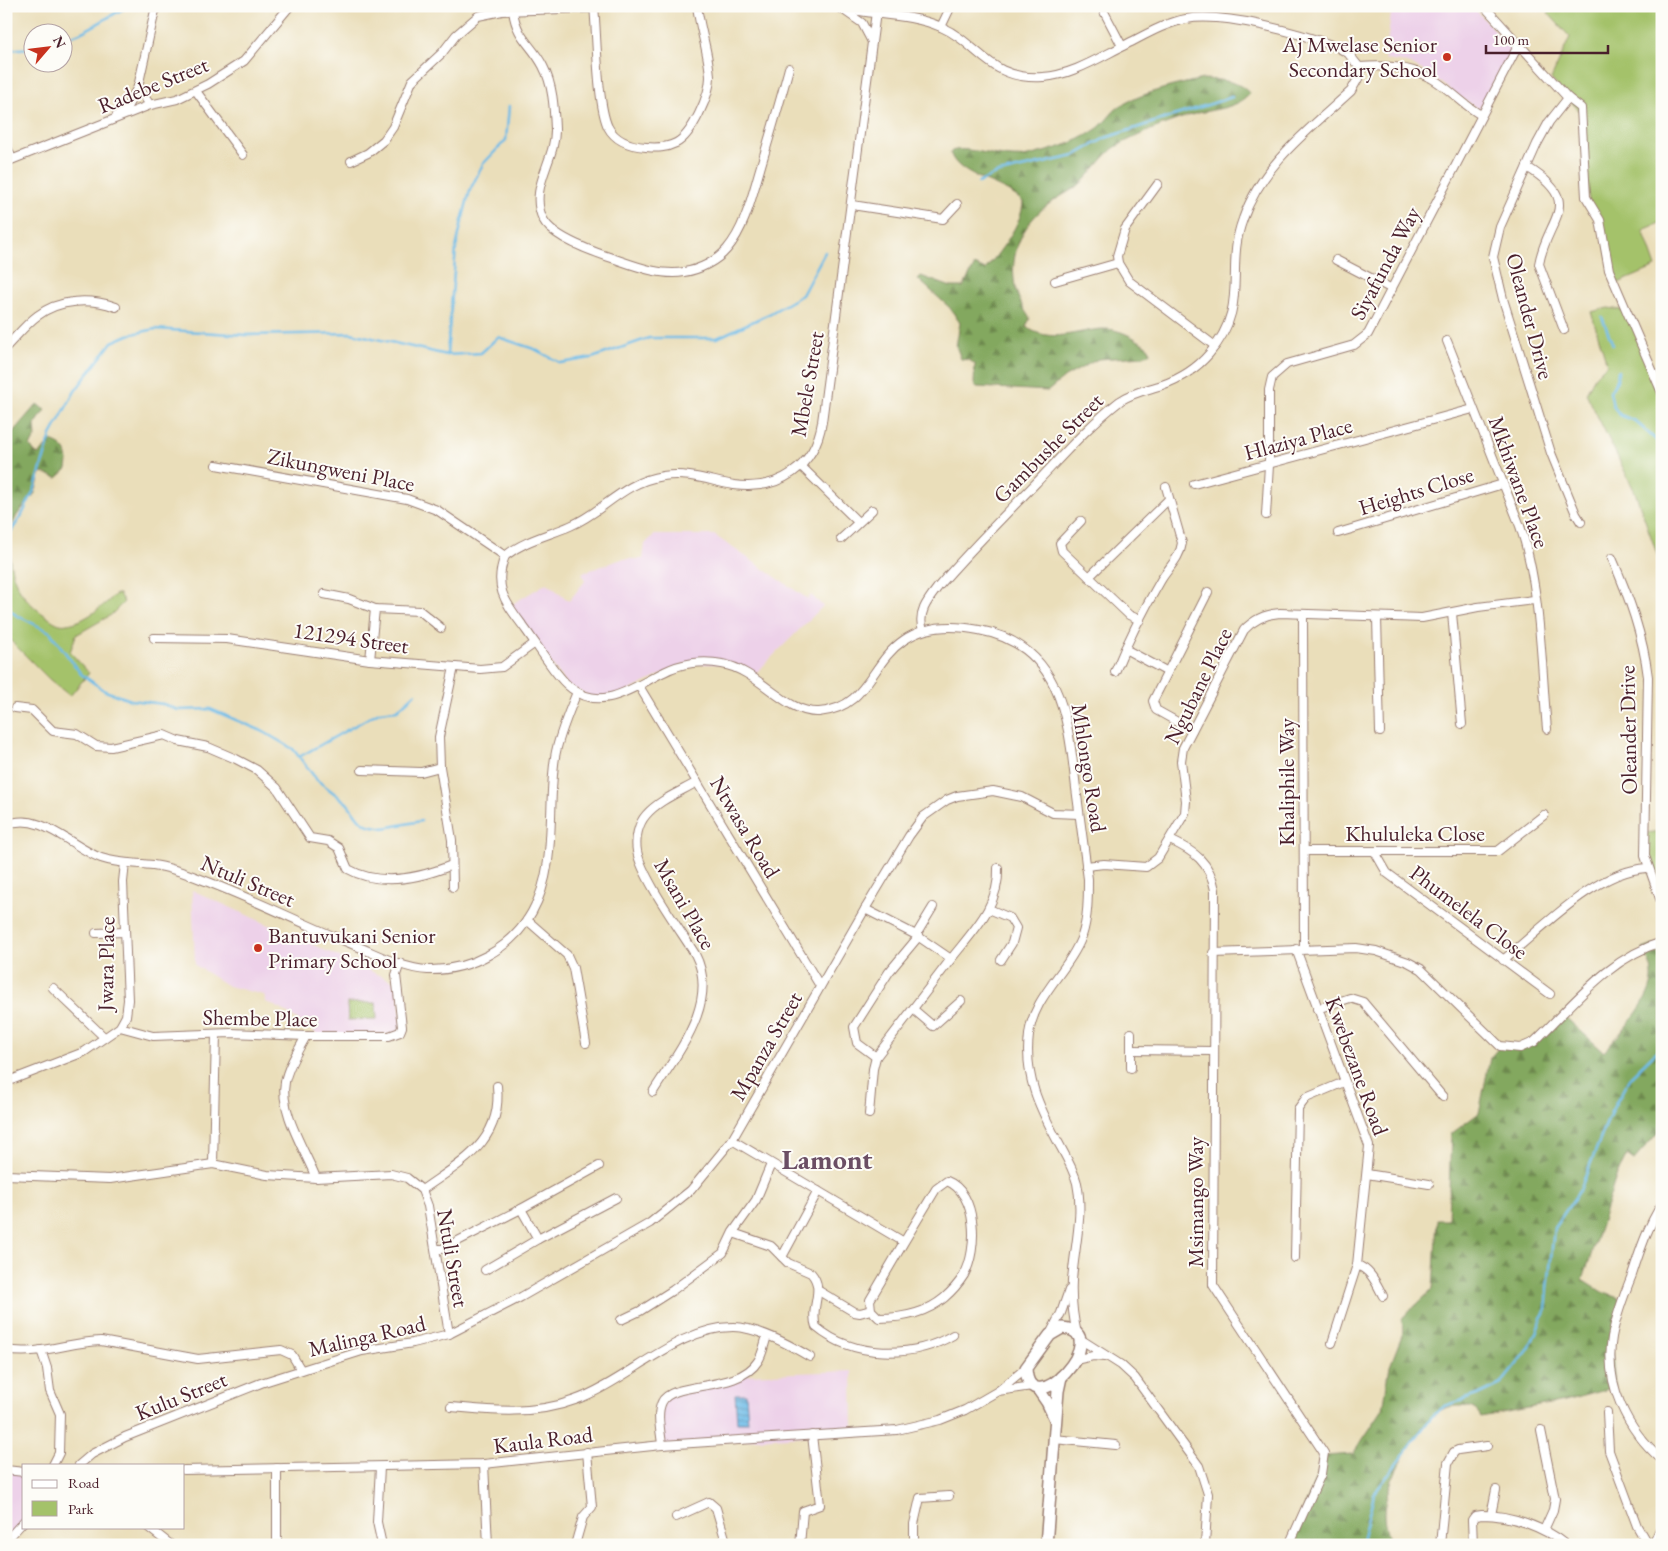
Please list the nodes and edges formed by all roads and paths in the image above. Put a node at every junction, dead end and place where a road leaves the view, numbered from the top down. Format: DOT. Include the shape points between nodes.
graph roads {
  1 [pos="156,6"];
  2 [pos="697,6"];
  3 [pos="833,6"];
  4 [pos="890,6"];
  5 [pos="951,6"];
  6 [pos="1101,6"];
  7 [pos="1484,6"];
  8 [pos="594,7"];
  9 [pos="285,8"];
  10 [pos="855,8"];
  11 [pos="842,9"];
  12 [pos="513,11"];
  13 [pos="876,12"];
  14 [pos="893,15"];
  15 [pos="941,27"];
  16 [pos="1519,44"];
  17 [pos="873,46"];
  18 [pos="1122,46"];
  19 [pos="1359,67"];
  20 [pos="789,68"];
  21 [pos="138,87"];
  22 [pos="196,91"];
  23 [pos="1568,98"];
  24 [pos="150,105"];
  25 [pos="1481,115"];
  26 [pos="109,121"];
  27 [pos="6,145"];
  28 [pos="243,155"];
  29 [pos="351,160"];
  30 [pos="9,161"];
  31 [pos="1527,167"];
  32 [pos="1158,184"];
  33 [pos="957,204"];
  34 [pos="852,206"];
  35 [pos="1336,260"];
  36 [pos="1118,264"];
  37 [pos="1055,280"];
  38 [pos="1392,288"];
  39 [pos="116,307"];
  40 [pos="1564,330"];
  41 [pos="1447,341"];
  42 [pos="1215,346"];
  43 [pos="6,347"];
  44 [pos="1662,394"];
  45 [pos="1473,409"];
  46 [pos="216,465"];
  47 [pos="1269,465"];
  48 [pos="802,467"];
  49 [pos="1194,484"];
  50 [pos="1503,484"];
  51 [pos="1166,487"];
  52 [pos="1169,499"];
  53 [pos="872,510"];
  54 [pos="1266,515"];
  55 [pos="1081,521"];
  56 [pos="858,522"];
  57 [pos="1581,522"];
  58 [pos="1338,532"];
  59 [pos="841,539"];
  60 [pos="505,556"];
  61 [pos="1612,558"];
  62 [pos="1089,576"];
  63 [pos="1208,592"];
  64 [pos="324,594"];
  65 [pos="1534,600"];
  66 [pos="375,608"];
  67 [pos="1452,613"];
  68 [pos="1303,614"];
  69 [pos="1376,618"];
  70 [pos="1140,620"];
  71 [pos="440,628"];
  72 [pos="924,630"];
  73 [pos="154,638"];
  74 [pos="535,643"];
  75 [pos="1125,649"];
  76 [pos="370,660"];
  77 [pos="454,668"];
  78 [pos="1166,671"];
  79 [pos="1116,672"];
  80 [pos="639,686"];
  81 [pos="577,692"];
  82 [pos="15,708"];
  83 [pos="1462,724"];
  84 [pos="1547,729"];
  85 [pos="1192,730"];
  86 [pos="1380,732"];
  87 [pos="440,768"];
  88 [pos="362,770"];
  89 [pos="697,782"];
  90 [pos="1079,814"];
  91 [pos="1544,815"];
  92 [pos="6,825"];
  93 [pos="1170,840"];
  94 [pos="1304,850"];
  95 [pos="1375,852"];
  96 [pos="125,863"];
  97 [pos="452,865"];
  98 [pos="1086,866"];
  99 [pos="998,868"];
  100 [pos="1647,868"];
  101 [pos="453,887"];
  102 [pos="1662,904"];
  103 [pos="934,908"];
  104 [pos="865,909"];
  105 [pos="989,909"];
  106 [pos="527,920"];
  107 [pos="125,932"];
  108 [pos="96,933"];
  109 [pos="918,936"];
  110 [pos="1662,942"];
  111 [pos="1300,949"];
  112 [pos="1213,953"];
  113 [pos="951,959"];
  114 [pos="1001,960"];
  115 [pos="1503,960"];
  116 [pos="400,963"];
  117 [pos="820,986"];
  118 [pos="53,988"];
  119 [pos="1550,994"];
  120 [pos="961,1001"];
  121 [pos="913,1008"];
  122 [pos="1317,1009"];
  123 [pos="120,1027"];
  124 [pos="1131,1033"];
  125 [pos="216,1034"];
  126 [pos="306,1036"];
  127 [pos="104,1037"];
  128 [pos="586,1043"];
  129 [pos="1131,1050"];
  130 [pos="1213,1051"];
  131 [pos="876,1058"];
  132 [pos="1131,1068"];
  133 [pos="6,1082"];
  134 [pos="1344,1082"];
  135 [pos="497,1086"];
  136 [pos="653,1092"];
  137 [pos="1442,1096"];
  138 [pos="869,1114"];
  139 [pos="732,1140"];
  140 [pos="213,1164"];
  141 [pos="771,1164"];
  142 [pos="599,1166"];
  143 [pos="1367,1174"];
  144 [pos="6,1175"];
  145 [pos="316,1178"];
  146 [pos="1428,1184"];
  147 [pos="422,1190"];
  148 [pos="818,1192"];
  149 [pos="616,1198"];
  150 [pos="1662,1204"];
  151 [pos="521,1209"];
  152 [pos="1658,1218"];
  153 [pos="733,1233"];
  154 [pos="538,1239"];
  155 [pos="904,1242"];
  156 [pos="436,1249"];
  157 [pos="782,1257"];
  158 [pos="1295,1258"];
  159 [pos="1357,1265"];
  160 [pos="485,1270"];
  161 [pos="1072,1280"];
  162 [pos="819,1291"];
  163 [pos="1383,1296"];
  164 [pos="872,1310"];
  165 [pos="621,1320"];
  166 [pos="449,1334"];
  167 [pos="953,1335"];
  168 [pos="1050,1335"];
  169 [pos="767,1336"];
  170 [pos="1078,1336"];
  171 [pos="1332,1343"];
  172 [pos="6,1350"];
  173 [pos="41,1350"];
  174 [pos="810,1358"];
  175 [pos="1110,1359"];
  176 [pos="1075,1360"];
  177 [pos="1026,1368"];
  178 [pos="300,1370"];
  179 [pos="1061,1376"];
  180 [pos="1035,1387"];
  181 [pos="998,1391"];
  182 [pos="451,1408"];
  183 [pos="1607,1412"];
  184 [pos="1056,1420"];
  185 [pos="1541,1430"];
  186 [pos="812,1435"];
  187 [pos="1054,1439"];
  188 [pos="662,1445"];
  189 [pos="1116,1445"];
  190 [pos="1487,1446"];
  191 [pos="587,1452"];
  192 [pos="1662,1460"];
  193 [pos="54,1464"];
  194 [pos="80,1464"];
  195 [pos="484,1464"];
  196 [pos="380,1466"];
  197 [pos="277,1468"];
  198 [pos="6,1470"];
  199 [pos="185,1470"];
  200 [pos="22,1472"];
  201 [pos="1496,1490"];
  202 [pos="949,1496"];
  203 [pos="1490,1515"];
  204 [pos="676,1517"];
  205 [pos="22,1524"];
  206 [pos="1662,1526"];
  207 [pos="149,1528"];
  208 [pos="1544,1530"];
  209 [pos="6,1540"];
  210 [pos="171,1545"];
  211 [pos="278,1545"];
  212 [pos="382,1545"];
  213 [pos="488,1545"];
  214 [pos="575,1545"];
  215 [pos="728,1545"];
  216 [pos="800,1545"];
  217 [pos="914,1545"];
  218 [pos="1046,1545"];
  219 [pos="1205,1545"];
  220 [pos="1289,1545"];
  221 [pos="1440,1545"];
  222 [pos="1472,1545"];
  223 [pos="1566,1545"];
  224 [pos="1648,1545"];
  225 [pos="1653,1545"];
  1 -- 21 [label="street"];
  2 -- 8 [label="street" via="709,65 707,97 693,124 678,142 659,148 622,142 608,128"];
  3 -- 11 [label="street"];
  4 -- 14 [label="street"];
  5 -- 15 [label="street"];
  6 -- 18 [label="street"];
  7 -- 16 [label="street"];
  8 -- 12 [label="street"];
  9 -- 22 [label="street, Radebe Street" via="244,61"];
  10 -- 11 [label="street"];
  10 -- 13 [label="street"];
  11 -- 17 [label="street" via="862,23"];
  12 -- 20 [label="street" via="518,33 542,65 551,89 555,141 538,189 544,222 553,231 602,256 638,267 683,272 714,260 726,250 736,236 753,191"];
  12 -- 29 [label="street" via="486,13 469,22 412,81 393,127 384,140 368,153"];
  13 -- 14 [label="street"];
  13 -- 17 [label="street, Mbele Street"];
  14 -- 15 [label="street"];
  15 -- 18 [label="street" via="998,68 1027,77 1069,72"];
  16 -- 23 [label="street"];
  16 -- 25 [label="street, Siyafunda Way"];
  17 -- 34 [label="street, Mbele Street"];
  18 -- 19 [label="street" via="1184,20 1219,18 1328,43 1348,53"];
  19 -- 25 [label="street" via="1385,65 1415,72 1432,79"];
  19 -- 42 [label="street, Gambushe Street" via="1359,77 1351,91 1275,162 1246,209 1239,232 1233,312"];
  21 -- 24 [label="street"];
  21 -- 26 [label="street" via="127,107"];
  22 -- 24 [label="street, Radebe Street"];
  22 -- 28 [label="street"];
  23 -- 31 [label="street, Oleander Drive" via="1549,122"];
  23 -- 44 [label="street" via="1581,108 1586,197 1600,220 1610,270"];
  24 -- 26 [label="street, Radebe Street"];
  25 -- 38 [label="street, Siyafunda Way"];
  26 -- 30 [label="street, Radebe Street"];
  27 -- 30 [label="street"];
  31 -- 40 [label="street" via="1548,182 1558,197 1558,213 1539,264"];
  31 -- 57 [label="street, Oleander Drive" via="1500,227 1493,257 1551,453"];
  32 -- 36 [label="street" via="1124,229"];
  33 -- 34 [label="street" via="943,219"];
  34 -- 48 [label="street, Mbele Street" via="821,432"];
  35 -- 38 [label="street"];
  36 -- 37 [label="street"];
  36 -- 42 [label="street" via="1129,281"];
  38 -- 47 [label="street, Siyafunda Way" via="1374,326 1361,341 1287,364 1272,377 1269,390"];
  39 -- 43 [label="street" via="87,300 51,309 35,318"];
  41 -- 45 [label="street, Mkhiwane Place"];
  42 -- 72 [label="street, Gambushe Street" via="1199,364 1184,374 1130,395 1098,420 938,587 922,613"];
  45 -- 47 [label="street, Hlaziya Place"];
  45 -- 50 [label="street, Mkhiwane Place"];
  46 -- 60 [label="street, Zikungweni Place" via="407,499 438,510"];
  47 -- 49 [label="street, Hlaziya Place"];
  47 -- 54 [label="street, Siyafunda Way"];
  48 -- 56 [label="street"];
  48 -- 60 [label="street, Mbele Street" via="762,485 733,484 690,475 663,476 644,481 618,494 572,526 533,539"];
  50 -- 58 [label="street, Heights Close"];
  50 -- 65 [label="street, Mkhiwane Place" via="1528,552"];
  51 -- 52 [label="street"];
  52 -- 62 [label="street"];
  52 -- 70 [label="street" via="1182,543 1181,551 1162,578"];
  53 -- 56 [label="street"];
  55 -- 62 [label="street" via="1063,539 1061,546"];
  56 -- 59 [label="street"];
  60 -- 74 [label="street, Mhlongo Road" via="500,569 501,592"];
  61 -- 100 [label="street, Oleander Drive" via="1641,637 1648,676 1644,845"];
  62 -- 70 [label="street" via="1129,614"];
  63 -- 78 [label="street"];
  64 -- 66 [label="street"];
  65 -- 67 [label="street, Ngubane Place" via="1478,606"];
  65 -- 84 [label="street, Mkhiwane Place"];
  66 -- 71 [label="street" via="420,611"];
  66 -- 76 [label="street"];
  67 -- 69 [label="street, Ngubane Place" via="1422,618"];
  67 -- 83 [label="street"];
  68 -- 69 [label="street, Ngubane Place"];
  68 -- 85 [label="street, Ngubane Place" via="1269,614 1249,624"];
  68 -- 94 [label="street, Khaliphile Way"];
  69 -- 86 [label="street"];
  70 -- 75 [label="street"];
  72 -- 80 [label="street, Mhlongo Road" via="901,642 859,694 831,710 816,712 792,705 752,676 724,664 683,665"];
  72 -- 90 [label="street, Mhlongo Road" via="968,628 1004,637 1045,670 1060,696 1066,715"];
  73 -- 76 [label="street, 121294 Street" via="227,639"];
  74 -- 77 [label="street, 121294 Street" via="502,667"];
  74 -- 81 [label="street, Mhlongo Road" via="568,687"];
  75 -- 78 [label="street"];
  75 -- 79 [label="street"];
  76 -- 77 [label="street, 121294 Street"];
  77 -- 87 [label="street" via="439,737"];
  78 -- 85 [label="street" via="1153,705 1156,710"];
  80 -- 81 [label="street, Mhlongo Road" via="609,698 594,698"];
  80 -- 89 [label="street, Ntwasa Road"];
  81 -- 106 [label="street, Ntuli Street" via="555,756 545,878"];
  82 -- 97 [label="street" via="32,710 53,730 77,734 96,746 111,747 164,734 236,759 256,770 277,788 310,838 336,844 348,869 356,873 388,879 407,878 429,875"];
  85 -- 93 [label="street, Ngubane Place" via="1181,754 1185,813"];
  87 -- 88 [label="street" via="421,772"];
  87 -- 97 [label="street" via="452,840"];
  89 -- 117 [label="street, Ntwasa Road"];
  89 -- 136 [label="street, Msani Place" via="647,815 636,839 639,860 695,954 703,982 698,1013"];
  90 -- 98 [label="street, Mhlongo Road"];
  90 -- 104 [label="street, Mpanza Street" via="1053,813 1022,797 993,790 947,800 916,825"];
  91 -- 95 [label="street, Khululeka Close" via="1498,851"];
  92 -- 96 [label="street, Ntuli Street" via="19,821 40,824 89,853"];
  93 -- 98 [label="street, Ngubane Place" via="1154,862 1146,867"];
  93 -- 112 [label="street, Msimango Way" via="1191,850 1210,871 1215,890"];
  94 -- 95 [label="street, Khululeka Close"];
  94 -- 111 [label="street, Khaliphile Way"];
  95 -- 115 [label="street, Phumelela Close" via="1387,873"];
  96 -- 107 [label="street, Jwara Place"];
  96 -- 116 [label="street, Ntuli Street" via="156,865 204,880"];
  97 -- 101 [label="street"];
  98 -- 161 [label="street, Mhlongo Road" via="1088,900 1082,934 1035,1013 1030,1026 1028,1052 1030,1081 1035,1096 1072,1168 1079,1196"];
  99 -- 105 [label="street" via="997,887"];
  100 -- 102 [label="street, Oleander Drive"];
  100 -- 115 [label="street" via="1610,879 1578,900"];
  103 -- 109 [label="street"];
  104 -- 109 [label="street"];
  104 -- 117 [label="street, Mpanza Street"];
  105 -- 113 [label="street"];
  105 -- 114 [label="street" via="1010,918 1016,928 1012,943"];
  106 -- 116 [label="street, Ntuli Street" via="498,949 471,963 427,970"];
  106 -- 128 [label="street" via="566,955 573,968"];
  107 -- 108 [label="street"];
  107 -- 123 [label="street, Jwara Place" via="128,1000 126,1016"];
  109 -- 113 [label="street"];
  109 -- 131 [label="street" via="889,972 854,1027 857,1043"];
  110 -- 111 [label="street" via="1628,956 1611,968 1534,1042 1520,1048 1494,1042 1431,978 1408,962 1356,948"];
  111 -- 112 [label="street"];
  111 -- 122 [label="street, Kwebezane Road"];
  112 -- 130 [label="street, Msimango Way"];
  113 -- 121 [label="street"];
  115 -- 119 [label="street, Phumelela Close"];
  116 -- 126 [label="street, Shembe Place" via="396,975 400,1032 389,1036"];
  117 -- 139 [label="street, Mpanza Street"];
  118 -- 127 [label="street"];
  120 -- 121 [label="street" via="932,1026"];
  121 -- 131 [label="street"];
  122 -- 134 [label="street, Kwebezane Road"];
  122 -- 137 [label="street" via="1350,998 1363,1002"];
  123 -- 125 [label="street, Shembe Place" via="153,1036"];
  123 -- 127 [label="street, Jwara Place"];
  124 -- 129 [label="street"];
  125 -- 126 [label="street, Shembe Place"];
  125 -- 140 [label="street"];
  126 -- 145 [label="street" via="289,1070 284,1090 290,1117"];
  127 -- 133 [label="street, Jwara Place" via="71,1058"];
  129 -- 130 [label="street"];
  129 -- 132 [label="street"];
  130 -- 220 [label="street, Msimango Way" via="1213,1285 1324,1453 1321,1474"];
  131 -- 138 [label="street"];
  134 -- 143 [label="street, Kwebezane Road" via="1367,1140"];
  134 -- 158 [label="street" via="1306,1098 1298,1109"];
  135 -- 147 [label="street" via="494,1117 482,1144"];
  139 -- 141 [label="street"];
  139 -- 166 [label="street, Mpanza Street" via="691,1190 650,1223"];
  140 -- 144 [label="street, Ntuli Street" via="110,1179"];
  140 -- 145 [label="street, Ntuli Street" via="267,1175"];
  141 -- 148 [label="street"];
  141 -- 153 [label="street" via="756,1200"];
  142 -- 151 [label="street"];
  143 -- 146 [label="street"];
  143 -- 159 [label="street, Kwebezane Road"];
  145 -- 147 [label="street, Ntuli Street" via="391,1174 407,1178"];
  147 -- 156 [label="street, Ntuli Street"];
  148 -- 155 [label="street"];
  148 -- 157 [label="street"];
  149 -- 154 [label="street"];
  150 -- 152 [label="street"];
  151 -- 154 [label="street"];
  151 -- 156 [label="street" via="442,1249"];
  152 -- 192 [label="street" via="1616,1321 1611,1352 1615,1388 1625,1415 1641,1439"];
  153 -- 157 [label="street" via="771,1246"];
  153 -- 165 [label="street" via="723,1253 704,1269"];
  154 -- 160 [label="street"];
  155 -- 164 [label="street" via="870,1300"];
  155 -- 164 [label="street" via="942,1182 948,1181 959,1188 974,1230 964,1276 944,1299 928,1309 906,1316 879,1318"];
  156 -- 166 [label="street, Ntuli Street"];
  157 -- 162 [label="street" via="793,1266 812,1273"];
  159 -- 163 [label="street" via="1374,1278"];
  159 -- 171 [label="street, Kwebezane Road"];
  161 -- 168 [label="street, Mhlongo Road"];
  161 -- 170 [label="street, Mhlongo Road" via="1072,1305"];
  162 -- 164 [label="street" via="854,1312"];
  162 -- 167 [label="street" via="814,1313 816,1327 851,1346 896,1352 929,1346"];
  166 -- 178 [label="street, Malinga Road" via="362,1351"];
  168 -- 170 [label="street" via="1062,1328"];
  168 -- 177 [label="street"];
  169 -- 174 [label="street"];
  169 -- 182 [label="street" via="735,1327 688,1337 638,1368 562,1404 507,1413"];
  169 -- 188 [label="street" via="759,1361 742,1375 726,1383 674,1393 664,1398 660,1404"];
  170 -- 175 [label="street"];
  170 -- 176 [label="street" via="1081,1348"];
  172 -- 173 [label="street, Malinga Road"];
  173 -- 178 [label="street, Malinga Road" via="101,1341 198,1359 281,1350 292,1355"];
  173 -- 193 [label="street" via="50,1391 60,1414 59,1453"];
  175 -- 176 [label="street" via="1093,1356"];
  175 -- 219 [label="street" via="1128,1370 1142,1386 1201,1471 1208,1494"];
  176 -- 179 [label="street"];
  177 -- 180 [label="street" via="1027,1380"];
  177 -- 181 [label="street, Kaula Road"];
  178 -- 194 [label="street, Kulu Street" via="125,1437"];
  179 -- 180 [label="street" via="1048,1388"];
  179 -- 184 [label="street"];
  180 -- 181 [label="street, Kaula Road"];
  180 -- 184 [label="street"];
  181 -- 186 [label="street, Kaula Road" via="953,1415 924,1424 897,1430"];
  183 -- 224 [label="street" via="1609,1451 1637,1526"];
  184 -- 187 [label="street"];
  185 -- 208 [label="street" via="1555,1499"];
  186 -- 188 [label="street, Kaula Road"];
  186 -- 216 [label="street" via="820,1505 803,1511"];
  187 -- 189 [label="street"];
  187 -- 218 [label="street"];
  188 -- 191 [label="street, Kaula Road"];
  190 -- 221 [label="street" via="1458,1450 1448,1463"];
  191 -- 195 [label="street, Kaula Road"];
  191 -- 214 [label="street" via="592,1507 583,1516"];
  195 -- 196 [label="street, Kaula Road"];
  195 -- 213 [label="street"];
  196 -- 197 [label="street, Kaula Road"];
  196 -- 212 [label="street" via="376,1522"];
  197 -- 199 [label="street, Kaula Road"];
  197 -- 211 [label="street"];
  198 -- 200 [label="street"];
  201 -- 203 [label="street"];
  202 -- 217 [label="street" via="920,1498 914,1524"];
  203 -- 208 [label="street"];
  203 -- 222 [label="street" via="1476,1516 1472,1520"];
  204 -- 215 [label="street" via="709,1502 716,1508"];
  205 -- 209 [label="street"];
  206 -- 225 [label="street"];
  207 -- 210 [label="street"];
  208 -- 223 [label="street"];
}
